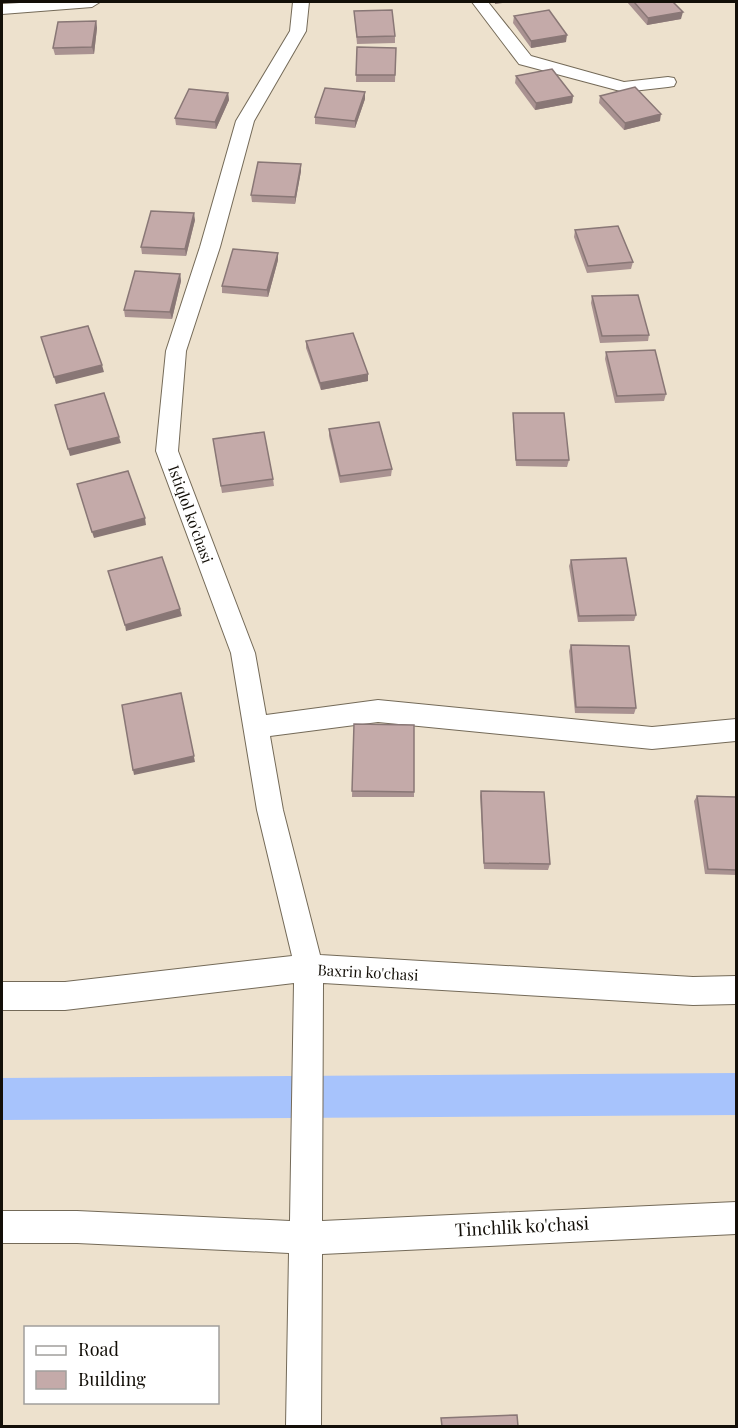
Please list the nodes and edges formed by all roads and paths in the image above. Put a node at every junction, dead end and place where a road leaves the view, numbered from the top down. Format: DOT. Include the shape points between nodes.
graph roads {
  1 [pos="92,2"];
  2 [pos="301,2"];
  3 [pos="480,2"];
  4 [pos="28,4"];
  5 [pos="2,9"];
  6 [pos="668,82"];
  7 [pos="256,728"];
  8 [pos="736,730"];
  9 [pos="309,968"];
  10 [pos="736,990"];
  11 [pos="2,996"];
  12 [pos="736,1218"];
  13 [pos="2,1227"];
  14 [pos="307,1238"];
  15 [pos="304,1426"];
  1 -- 4 [label="street"];
  2 -- 7 [label="street, Istiqlol ko'chasi" via="298,31 245,121 176,351 167,451 243,654"];
  3 -- 6 [label="street" via="525,60 624,87"];
  4 -- 5 [label="street"];
  7 -- 8 [label="street" via="378,711 652,738"];
  7 -- 9 [label="street, Istiqlol ko'chasi" via="270,810"];
  9 -- 10 [label="street, Baxrin ko'chasi" via="693,991"];
  9 -- 11 [label="street, Baxrin ko'chasi" via="65,996"];
  9 -- 14 [label="street, Istiqlol ko'chasi"];
  12 -- 14 [label="street, Tinchlik ko'chasi"];
  13 -- 14 [label="street, Tinchlik ko'chasi"];
  14 -- 15 [label="street"];
}
